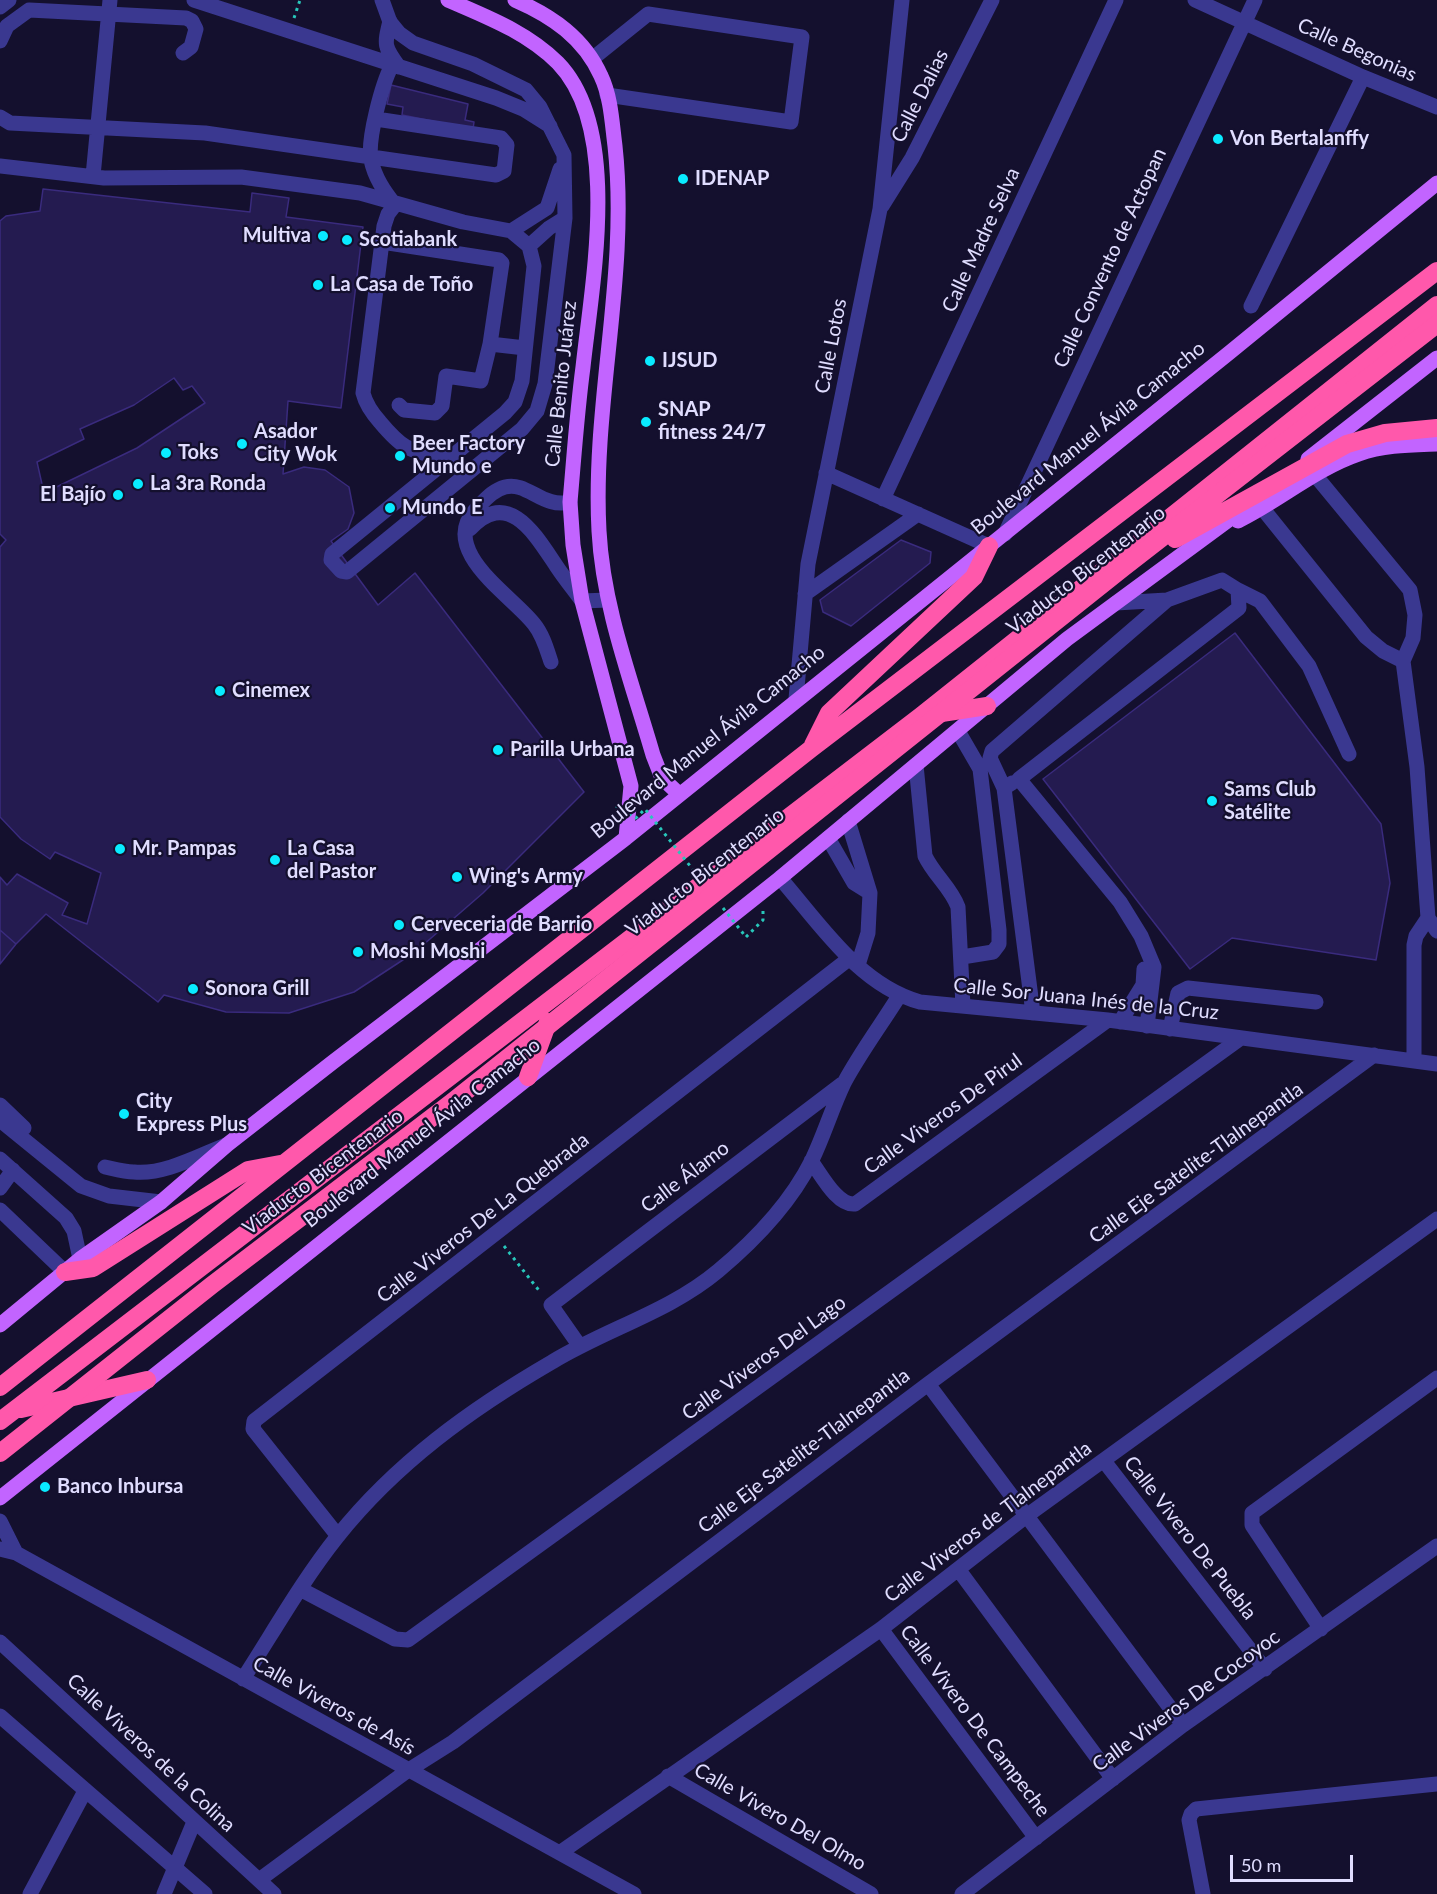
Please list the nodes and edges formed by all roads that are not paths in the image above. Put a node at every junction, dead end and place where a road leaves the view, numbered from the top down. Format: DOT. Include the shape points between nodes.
graph roads {
  1 [pos="9,0"];
  2 [pos="194,0"];
  3 [pos="382,0"];
  4 [pos="448,0"];
  5 [pos="514,0"];
  6 [pos="902,0"];
  7 [pos="992,0"];
  8 [pos="1116,0"];
  9 [pos="1195,0"];
  10 [pos="1255,0"];
  11 [pos="109,7"];
  12 [pos="0,8"];
  13 [pos="390,21"];
  14 [pos="1244,22"];
  15 [pos="0,41"];
  16 [pos="183,53"];
  17 [pos="592,59"];
  18 [pos="395,66"];
  19 [pos="1363,77"];
  20 [pos="607,95"];
  21 [pos="1437,107"];
  22 [pos="0,117"];
  23 [pos="376,119"];
  24 [pos="550,126"];
  25 [pos="97,127"];
  26 [pos="564,155"];
  27 [pos="370,157"];
  28 [pos="0,166"];
  29 [pos="93,176"];
  30 [pos="1437,183"];
  31 [pos="395,205"];
  32 [pos="880,209"];
  33 [pos="566,218"];
  34 [pos="511,231"];
  35 [pos="382,242"];
  36 [pos="529,246"];
  37 [pos="1437,271"];
  38 [pos="1251,306"];
  39 [pos="1437,306"];
  40 [pos="1437,324"];
  41 [pos="490,344"];
  42 [pos="525,348"];
  43 [pos="1437,358"];
  44 [pos="399,405"];
  45 [pos="1437,428"];
  46 [pos="1437,444"];
  47 [pos="448,459"];
  48 [pos="826,473"];
  49 [pos="1315,475"];
  50 [pos="884,499"];
  51 [pos="570,502"];
  52 [pos="1263,509"];
  53 [pos="918,514"];
  54 [pos="1005,534"];
  55 [pos="465,535"];
  56 [pos="1208,536"];
  57 [pos="989,546"];
  58 [pos="1123,568"];
  59 [pos="1238,590"];
  60 [pos="805,594"];
  61 [pos="608,600"];
  62 [pos="1167,600"];
  63 [pos="582,601"];
  64 [pos="1116,603"];
  65 [pos="1403,661"];
  66 [pos="551,662"];
  67 [pos="796,699"];
  68 [pos="987,706"];
  69 [pos="921,716"];
  70 [pos="958,732"];
  71 [pos="812,748"];
  72 [pos="1349,754"];
  73 [pos="916,765"];
  74 [pos="1018,779"];
  75 [pos="1004,788"];
  76 [pos="679,794"];
  77 [pos="848,821"];
  78 [pos="626,838"];
  79 [pos="828,838"];
  80 [pos="780,878"];
  81 [pos="870,893"];
  82 [pos="1428,918"];
  83 [pos="1437,932"];
  84 [pos="1144,945"];
  85 [pos="962,957"];
  86 [pos="854,962"];
  87 [pos="558,994"];
  88 [pos="899,996"];
  89 [pos="1316,1002"];
  90 [pos="963,1006"];
  91 [pos="1033,1013"];
  92 [pos="1114,1021"];
  93 [pos="1147,1026"];
  94 [pos="1170,1029"];
  95 [pos="1241,1038"];
  96 [pos="1374,1055"];
  97 [pos="1414,1061"];
  98 [pos="1437,1064"];
  99 [pos="528,1077"];
  100 [pos="845,1082"];
  101 [pos="0,1105"];
  102 [pos="0,1120"];
  103 [pos="30,1144"];
  104 [pos="228,1144"];
  105 [pos="0,1159"];
  106 [pos="811,1161"];
  107 [pos="285,1163"];
  108 [pos="105,1167"];
  109 [pos="13,1170"];
  110 [pos="0,1188"];
  111 [pos="161,1202"];
  112 [pos="0,1210"];
  113 [pos="1437,1219"];
  114 [pos="80,1259"];
  115 [pos="65,1272"];
  116 [pos="1,1323"];
  117 [pos="579,1345"];
  118 [pos="1437,1378"];
  119 [pos="147,1380"];
  120 [pos="928,1384"];
  121 [pos="0,1387"];
  122 [pos="7,1416"];
  123 [pos="0,1453"];
  124 [pos="1104,1461"];
  125 [pos="0,1498"];
  126 [pos="1025,1517"];
  127 [pos="0,1521"];
  128 [pos="338,1536"];
  129 [pos="1437,1546"];
  130 [pos="0,1549"];
  131 [pos="15,1553"];
  132 [pos="958,1569"];
  133 [pos="300,1589"];
  134 [pos="881,1629"];
  135 [pos="1321,1629"];
  136 [pos="0,1642"];
  137 [pos="1264,1669"];
  138 [pos="243,1679"];
  139 [pos="0,1716"];
  140 [pos="1183,1725"];
  141 [pos="407,1771"];
  142 [pos="668,1776"];
  143 [pos="1113,1779"];
  144 [pos="1437,1784"];
  145 [pos="85,1791"];
  146 [pos="194,1822"];
  147 [pos="1036,1838"];
  148 [pos="561,1852"];
  149 [pos="175,1869"];
  150 [pos="259,1880"];
  151 [pos="971,1891"];
  152 [pos="30,1894"];
  153 [pos="164,1894"];
  154 [pos="205,1894"];
  155 [pos="274,1894"];
  156 [pos="634,1894"];
  157 [pos="871,1894"];
  158 [pos="1203,1894"];
  1 -- 12 [label="street"];
  2 -- 18 [label="street"];
  3 -- 13 [label="street"];
  4 -- 51 [label="main road, Calle Benito Juárez" via="506,25 542,49 559,64 577,90 590,122 598,190 597,240"];
  5 -- 17 [label="main road" via="558,23"];
  6 -- 32 [label="street, Calle Lotos"];
  7 -- 32 [label="street, Calle Dalias" via="912,158"];
  8 -- 50 [label="street, Calle Madre Selva"];
  9 -- 14 [label="street, Calle Begonias"];
  10 -- 14 [label="street, Calle Convento de Actopan"];
  11 -- 15 [label="street" via="29,10 7,26"];
  11 -- 16 [label="street" via="192,21 195,39"];
  11 -- 25 [label="street"];
  13 -- 18 [label="street" via="384,43"];
  13 -- 24 [label="street" via="413,43 521,86 540,107"];
  14 -- 19 [label="street, Calle Begonias"];
  14 -- 54 [label="street, Calle Convento de Actopan"];
  17 -- 20 [label="main road"];
  17 -- 20 [label="street" via="648,14 802,37 791,122"];
  18 -- 23 [label="street" via="382,86"];
  18 -- 24 [label="street" via="496,98"];
  19 -- 21 [label="street, Calle Begonias"];
  19 -- 38 [label="street"];
  20 -- 61 [label="main road" via="620,200 599,477 599,530"];
  22 -- 25 [label="street" via="10,123"];
  23 -- 27 [label="street"];
  23 -- 27 [label="street" via="501,138 507,145 504,171 496,175"];
  24 -- 26 [label="street"];
  25 -- 27 [label="street" via="205,133"];
  25 -- 29 [label="street"];
  26 -- 33 [label="street"];
  26 -- 34 [label="street" via="547,208"];
  27 -- 31 [label="street" via="383,190"];
  28 -- 29 [label="street"];
  29 -- 31 [label="street" via="241,177 360,193"];
  30 -- 54 [label="main road, Boulevard Manuel Ávila Camacho"];
  31 -- 34 [label="street"];
  31 -- 35 [label="street" via="388,214"];
  32 -- 48 [label="street, Calle Lotos"];
  33 -- 36 [label="street"];
  33 -- 47 [label="street" via="545,384 537,411 522,429 347,572 341,571 331,560 333,554"];
  34 -- 36 [label="street"];
  35 -- 41 [label="street" via="501,261"];
  35 -- 47 [label="street" via="365,401 398,444"];
  36 -- 42 [label="street" via="534,266"];
  37 -- 71 [label="highway"];
  39 -- 69 [label="highway, Boulevard Manuel Ávila Camacho"];
  40 -- 58 [label="highway, Viaducto Bicentenario, bridge"];
  41 -- 42 [label="street"];
  41 -- 44 [label="street" via="480,382 446,376 438,412 404,411"];
  42 -- 47 [label="street" via="522,381 515,402"];
  43 -- 56 [label="main road, Boulevard Manuel Ávila Camacho"];
  45 -- 58 [label="highway, bridge" via="1385,433 1347,444"];
  46 -- 49 [label="main road" via="1400,445 1360,453"];
  48 -- 50 [label="street"];
  48 -- 60 [label="street, Calle Lotos"];
  49 -- 52 [label="main road"];
  49 -- 65 [label="street" via="1410,590 1413,638"];
  50 -- 53 [label="street"];
  51 -- 55 [label="street" via="549,503 524,489 507,486 490,494 473,513"];
  51 -- 63 [label="main road, Calle Benito Juárez"];
  52 -- 56 [label="main road"];
  52 -- 65 [label="street" via="1366,637"];
  53 -- 57 [label="street"];
  53 -- 60 [label="street"];
  54 -- 57 [label="main road, Boulevard Manuel Ávila Camacho"];
  55 -- 63 [label="street" via="481,518 497,513 512,515 531,528"];
  55 -- 66 [label="street" via="470,554 486,577 534,624"];
  56 -- 64 [label="main road, Boulevard Manuel Ávila Camacho"];
  57 -- 67 [label="main road, Boulevard Manuel Ávila Camacho"];
  57 -- 71 [label="highway" via="974,577 829,713"];
  58 -- 123 [label="highway, Viaducto Bicentenario, bridge" via="451,1103"];
  59 -- 62 [label="street" via="1222,580"];
  59 -- 72 [label="street" via="1260,601 1309,666"];
  59 -- 74 [label="street" via="1239,608"];
  60 -- 67 [label="street, Calle Lotos"];
  61 -- 63 [label="street"];
  61 -- 76 [label="main road" via="653,755 662,778"];
  62 -- 64 [label="street"];
  62 -- 75 [label="street" via="992,751 990,758"];
  63 -- 78 [label="main road, Calle Benito Juárez" via="631,786"];
  64 -- 68 [label="main road, Boulevard Manuel Ávila Camacho"];
  65 -- 82 [label="street" via="1417,767"];
  67 -- 76 [label="main road, Boulevard Manuel Ávila Camacho"];
  68 -- 69 [label="highway"];
  68 -- 70 [label="main road, Boulevard Manuel Ávila Camacho"];
  69 -- 87 [label="highway, Boulevard Manuel Ávila Camacho"];
  70 -- 73 [label="main road, Boulevard Manuel Ávila Camacho"];
  70 -- 85 [label="street" via="981,769 999,930 999,944 993,952"];
  71 -- 107 [label="highway"];
  73 -- 77 [label="main road, Boulevard Manuel Ávila Camacho"];
  73 -- 85 [label="street" via="925,856 958,907"];
  74 -- 75 [label="street"];
  74 -- 84 [label="street" via="1120,902"];
  75 -- 91 [label="street"];
  76 -- 78 [label="main road, Boulevard Manuel Ávila Camacho"];
  77 -- 79 [label="main road, Boulevard Manuel Ávila Camacho"];
  77 -- 81 [label="street"];
  78 -- 104 [label="main road, Boulevard Manuel Ávila Camacho"];
  79 -- 80 [label="main road, Boulevard Manuel Ávila Camacho"];
  79 -- 81 [label="street" via="854,883"];
  80 -- 86 [label="street, Calle Sor Juana Inés de la Cruz"];
  80 -- 99 [label="main road, Boulevard Manuel Ávila Camacho"];
  81 -- 86 [label="street" via="868,933"];
  82 -- 83 [label="street"];
  82 -- 97 [label="street" via="1414,945"];
  84 -- 92 [label="street" via="1143,985"];
  84 -- 93 [label="street" via="1154,967"];
  85 -- 90 [label="street"];
  86 -- 88 [label="street, Calle Sor Juana Inés de la Cruz"];
  86 -- 128 [label="street, Calle Viveros De La Quebrada" via="254,1421 253,1429"];
  87 -- 99 [label="highway"];
  87 -- 122 [label="highway, Boulevard Manuel Ávila Camacho"];
  88 -- 90 [label="street, Calle Sor Juana Inés de la Cruz"];
  88 -- 100 [label="street"];
  89 -- 94 [label="street" via="1188,988 1178,993"];
  90 -- 91 [label="street, Calle Sor Juana Inés de la Cruz"];
  91 -- 92 [label="street, Calle Sor Juana Inés de la Cruz"];
  92 -- 93 [label="street, Calle Sor Juana Inés de la Cruz"];
  92 -- 106 [label="street, Calle Viveros De Pirul" via="855,1204 841,1200"];
  93 -- 94 [label="street, Calle Sor Juana Inés de la Cruz"];
  94 -- 95 [label="street, Calle Sor Juana Inés de la Cruz"];
  95 -- 96 [label="street, Calle Sor Juana Inés de la Cruz"];
  95 -- 133 [label="street, Calle Viveros Del Lago" via="408,1640 395,1639"];
  96 -- 97 [label="street, Calle Sor Juana Inés de la Cruz"];
  96 -- 120 [label="street, Calle Eje Satelite-Tlalnepantla"];
  97 -- 98 [label="street, Calle Sor Juana Inés de la Cruz"];
  99 -- 119 [label="main road, Boulevard Manuel Ávila Camacho"];
  100 -- 106 [label="street"];
  100 -- 117 [label="street, Calle Álamo" via="551,1305"];
  101 -- 103 [label="street" via="26,1129"];
  102 -- 103 [label="street"];
  103 -- 111 [label="street" via="94,1192"];
  104 -- 108 [label="street" via="151,1171 135,1173"];
  104 -- 111 [label="main road, Boulevard Manuel Ávila Camacho"];
  105 -- 109 [label="street"];
  106 -- 117 [label="street" via="770,1222 719,1271 665,1307"];
  107 -- 115 [label="highway" via="248,1170 93,1268"];
  107 -- 121 [label="highway"];
  109 -- 110 [label="street"];
  109 -- 114 [label="street" via="66,1218 74,1231"];
  111 -- 114 [label="main road, Boulevard Manuel Ávila Camacho"];
  112 -- 115 [label="street"];
  113 -- 124 [label="street, Calle Viveros de Tlalnepantla"];
  114 -- 115 [label="main road, Boulevard Manuel Ávila Camacho"];
  115 -- 116 [label="main road, Boulevard Manuel Ávila Camacho"];
  117 -- 128 [label="street" via="488,1399 434,1440"];
  118 -- 135 [label="street" via="1252,1513 1252,1525"];
  119 -- 122 [label="highway"];
  119 -- 125 [label="main road, Boulevard Manuel Ávila Camacho"];
  120 -- 126 [label="street"];
  120 -- 141 [label="street, Calle Eje Satelite-Tlalnepantla" via="453,1742"];
  124 -- 126 [label="street, Calle Viveros de Tlalnepantla"];
  124 -- 137 [label="street, Calle Vivero De Puebla"];
  126 -- 132 [label="street, Calle Viveros de Tlalnepantla"];
  126 -- 140 [label="street"];
  127 -- 131 [label="street"];
  128 -- 133 [label="street"];
  129 -- 135 [label="street, Calle Viveros De Cocoyoc"];
  130 -- 131 [label="street, Calle Viveros de Asís"];
  131 -- 138 [label="street, Calle Viveros de Asís"];
  132 -- 134 [label="street, Calle Viveros de Tlalnepantla"];
  132 -- 143 [label="street"];
  133 -- 138 [label="street"];
  134 -- 142 [label="street, Calle Viveros de Tlalnepantla"];
  134 -- 147 [label="street, Calle Vivero De Campeche"];
  135 -- 137 [label="street, Calle Viveros De Cocoyoc"];
  136 -- 146 [label="street, Calle Viveros de la Colina"];
  137 -- 140 [label="street, Calle Viveros De Cocoyoc"];
  138 -- 141 [label="street, Calle Viveros de Asís"];
  139 -- 145 [label="street"];
  140 -- 143 [label="street, Calle Viveros De Cocoyoc"];
  141 -- 148 [label="street, Calle Viveros de Asís"];
  141 -- 150 [label="street, Calle Eje Satelite-Tlalnepantla"];
  142 -- 148 [label="street, Calle Viveros de Tlalnepantla"];
  142 -- 157 [label="street, Calle Vivero Del Olmo"];
  143 -- 147 [label="street, Calle Viveros De Cocoyoc"];
  144 -- 158 [label="street" via="1196,1809 1189,1820"];
  145 -- 149 [label="street"];
  145 -- 152 [label="street"];
  146 -- 149 [label="street"];
  146 -- 150 [label="street, Calle Viveros de la Colina"];
  147 -- 151 [label="street, Calle Viveros De Cocoyoc"];
  148 -- 156 [label="street, Calle Viveros de Asís"];
  149 -- 153 [label="street"];
  149 -- 154 [label="street"];
  150 -- 155 [label="street, Calle Viveros de la Colina"];
}
